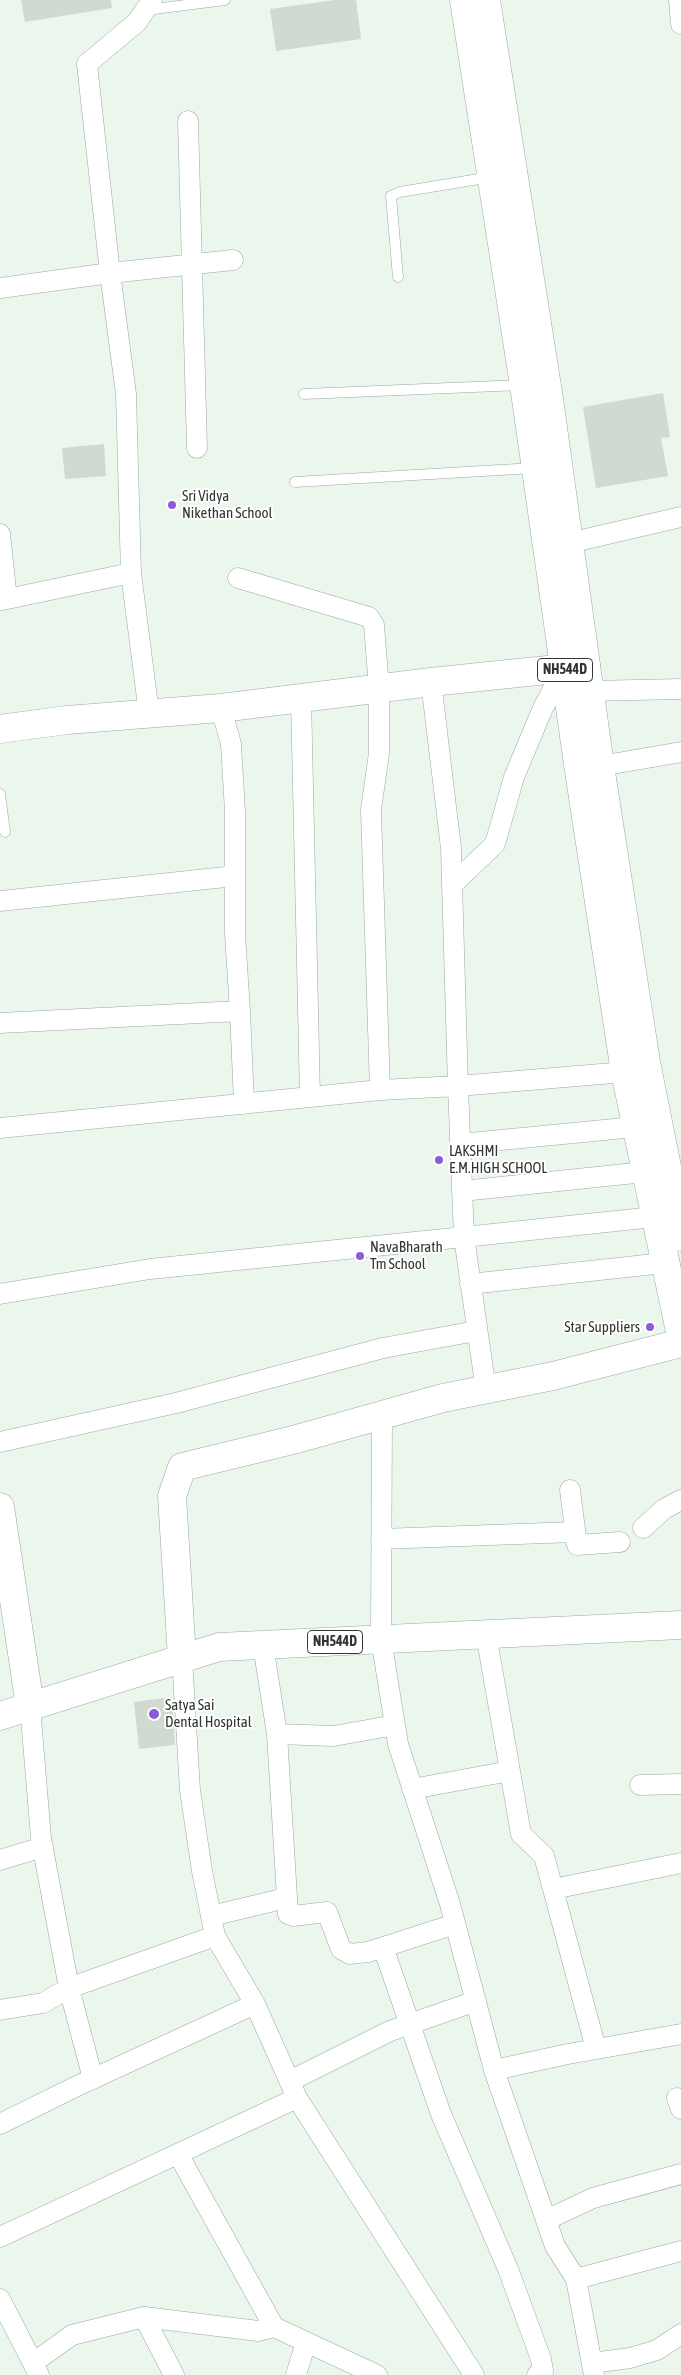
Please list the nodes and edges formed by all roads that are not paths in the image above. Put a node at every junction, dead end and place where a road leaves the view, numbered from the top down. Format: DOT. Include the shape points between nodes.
graph roads {
  1 [pos="225,0"];
  2 [pos="464,0"];
  3 [pos="486,0"];
  4 [pos="679,0"];
  5 [pos="149,5"];
  6 [pos="681,24"];
  7 [pos="188,121"];
  8 [pos="491,177"];
  9 [pos="233,260"];
  10 [pos="193,264"];
  11 [pos="110,273"];
  12 [pos="398,278"];
  13 [pos="0,288"];
  14 [pos="304,394"];
  15 [pos="533,396"];
  16 [pos="197,448"];
  17 [pos="536,468"];
  18 [pos="295,482"];
  19 [pos="681,517"];
  20 [pos="0,534"];
  21 [pos="569,543"];
  22 [pos="131,573"];
  23 [pos="238,578"];
  24 [pos="3,599"];
  25 [pos="580,675"];
  26 [pos="431,682"];
  27 [pos="379,688"];
  28 [pos="681,689"];
  29 [pos="301,698"];
  30 [pos="221,708"];
  31 [pos="149,714"];
  32 [pos="0,729"];
  33 [pos="681,752"];
  34 [pos="600,766"];
  35 [pos="0,794"];
  36 [pos="6,832"];
  37 [pos="235,876"];
  38 [pos="452,885"];
  39 [pos="0,901"];
  40 [pos="240,1011"];
  41 [pos="0,1023"];
  42 [pos="624,1072"];
  43 [pos="458,1086"];
  44 [pos="380,1090"];
  45 [pos="310,1096"];
  46 [pos="244,1104"];
  47 [pos="635,1127"];
  48 [pos="0,1128"];
  49 [pos="460,1144"];
  50 [pos="645,1172"];
  51 [pos="462,1191"];
  52 [pos="654,1217"];
  53 [pos="464,1237"];
  54 [pos="681,1237"];
  55 [pos="664,1263"];
  56 [pos="470,1284"];
  57 [pos="0,1294"];
  58 [pos="476,1331"];
  59 [pos="681,1336"];
  60 [pos="681,1343"];
  61 [pos="486,1390"];
  62 [pos="382,1414"];
  63 [pos="0,1442"];
  64 [pos="570,1490"];
  65 [pos="681,1500"];
  66 [pos="0,1507"];
  67 [pos="644,1528"];
  68 [pos="574,1532"];
  69 [pos="381,1539"];
  70 [pos="620,1542"];
  71 [pos="5,1575"];
  72 [pos="681,1625"];
  73 [pos="486,1634"];
  74 [pos="381,1639"];
  75 [pos="262,1645"];
  76 [pos="182,1658"];
  77 [pos="30,1706"];
  78 [pos="0,1716"];
  79 [pos="395,1725"];
  80 [pos="277,1734"];
  81 [pos="510,1771"];
  82 [pos="681,1784"];
  83 [pos="640,1786"];
  84 [pos="412,1789"];
  85 [pos="43,1847"];
  86 [pos="0,1860"];
  87 [pos="681,1863"];
  88 [pos="553,1889"];
  89 [pos="286,1898"];
  90 [pos="212,1916"];
  91 [pos="455,1924"];
  92 [pos="215,1936"];
  93 [pos="383,1947"];
  94 [pos="69,1988"];
  95 [pos="476,2001"];
  96 [pos="255,2004"];
  97 [pos="0,2010"];
  98 [pos="409,2025"];
  99 [pos="681,2034"];
  100 [pos="596,2049"];
  101 [pos="494,2070"];
  102 [pos="93,2079"];
  103 [pos="294,2090"];
  104 [pos="0,2124"];
  105 [pos="178,2154"];
  106 [pos="681,2174"];
  107 [pos="546,2220"];
  108 [pos="0,2237"];
  109 [pos="681,2252"];
  110 [pos="576,2279"];
  111 [pos="0,2299"];
  112 [pos="144,2317"];
  113 [pos="274,2327"];
  114 [pos="681,2334"];
  115 [pos="306,2342"];
  116 [pos="36,2369"];
  117 [pos="593,2369"];
  118 [pos="174,2375"];
  119 [pos="296,2375"];
  120 [pos="377,2375"];
  121 [pos="474,2375"];
  122 [pos="537,2375"];
  1 -- 5 [label="lane"];
  2 -- 8 [label="main road, NH544D"];
  3 -- 15 [label="main road, NH544D"];
  4 -- 6 [label="street"];
  5 -- 11 [label="street" via="136,22 87,64"];
  7 -- 10 [label="street"];
  8 -- 12 [label="lane" via="392,196"];
  8 -- 15 [label="main road, NH544D"];
  9 -- 10 [label="street"];
  10 -- 11 [label="street"];
  10 -- 16 [label="street"];
  11 -- 13 [label="street"];
  11 -- 22 [label="street" via="126,394"];
  14 -- 15 [label="lane"];
  15 -- 17 [label="main road, NH544D"];
  15 -- 21 [label="main road, NH544D"];
  17 -- 18 [label="lane"];
  17 -- 25 [label="main road, NH544D"];
  19 -- 21 [label="street"];
  20 -- 24 [label="street"];
  21 -- 25 [label="main road, NH544D"];
  22 -- 24 [label="street"];
  22 -- 31 [label="street"];
  23 -- 27 [label="street" via="369,616 374,625"];
  25 -- 26 [label="main road"];
  25 -- 28 [label="street"];
  25 -- 34 [label="main road, NH544D"];
  25 -- 38 [label="street" via="543,708 514,776 495,844"];
  25 -- 42 [label="main road, NH544D"];
  26 -- 27 [label="main road"];
  26 -- 38 [label="street" via="451,848"];
  27 -- 29 [label="main road"];
  27 -- 44 [label="street" via="379,753 371,810"];
  29 -- 30 [label="main road"];
  29 -- 45 [label="street"];
  30 -- 31 [label="main road"];
  30 -- 37 [label="street" via="231,744"];
  31 -- 32 [label="main road"];
  33 -- 34 [label="street"];
  34 -- 54 [label="main road, NH544D" via="646,1062"];
  35 -- 36 [label="lane"];
  37 -- 39 [label="street"];
  37 -- 40 [label="street"];
  38 -- 43 [label="street"];
  40 -- 41 [label="street"];
  40 -- 46 [label="street"];
  42 -- 43 [label="street"];
  42 -- 47 [label="main road, NH544D"];
  43 -- 44 [label="street"];
  43 -- 49 [label="street"];
  44 -- 45 [label="street"];
  45 -- 46 [label="street"];
  46 -- 48 [label="street"];
  47 -- 49 [label="street"];
  47 -- 50 [label="main road, NH544D"];
  49 -- 51 [label="street"];
  50 -- 51 [label="street"];
  50 -- 52 [label="main road, NH544D"];
  51 -- 53 [label="street"];
  52 -- 53 [label="street"];
  52 -- 55 [label="main road, NH544D"];
  53 -- 56 [label="street"];
  53 -- 57 [label="street" via="150,1269"];
  55 -- 56 [label="street"];
  55 -- 59 [label="main road, NH544D"];
  56 -- 58 [label="street"];
  58 -- 61 [label="street"];
  58 -- 63 [label="street" via="384,1348 176,1403"];
  60 -- 61 [label="main road"];
  61 -- 62 [label="main road"];
  62 -- 69 [label="street"];
  62 -- 76 [label="main road" via="294,1440 182,1467 172,1496"];
  64 -- 68 [label="street"];
  65 -- 67 [label="street" via="664,1509"];
  66 -- 71 [label="main road"];
  68 -- 69 [label="street"];
  68 -- 70 [label="street" via="578,1546"];
  69 -- 74 [label="street"];
  71 -- 77 [label="main road"];
  72 -- 73 [label="main road, NH544D"];
  73 -- 74 [label="main road, NH544D"];
  73 -- 81 [label="street"];
  74 -- 75 [label="main road, NH544D"];
  74 -- 79 [label="street"];
  75 -- 76 [label="main road, NH544D" via="219,1647"];
  75 -- 80 [label="street"];
  76 -- 77 [label="main road, NH544D"];
  76 -- 90 [label="street" via="190,1790"];
  77 -- 78 [label="main road, NH544D"];
  77 -- 85 [label="street"];
  79 -- 80 [label="street" via="334,1736"];
  79 -- 84 [label="street"];
  80 -- 89 [label="street"];
  81 -- 84 [label="street"];
  81 -- 88 [label="street" via="521,1834 544,1856"];
  82 -- 83 [label="street"];
  84 -- 91 [label="street"];
  85 -- 86 [label="street"];
  85 -- 94 [label="street"];
  87 -- 88 [label="street"];
  88 -- 100 [label="street"];
  89 -- 90 [label="street"];
  89 -- 93 [label="street" via="290,1916 328,1913 344,1952 360,1953"];
  90 -- 92 [label="street"];
  91 -- 93 [label="street"];
  91 -- 95 [label="street"];
  92 -- 94 [label="street"];
  92 -- 96 [label="street"];
  93 -- 98 [label="street"];
  94 -- 97 [label="street" via="43,2003"];
  94 -- 102 [label="street"];
  95 -- 98 [label="street"];
  95 -- 101 [label="street"];
  96 -- 102 [label="street"];
  96 -- 103 [label="street"];
  98 -- 103 [label="street" via="390,2031"];
  98 -- 122 [label="street" via="440,2114 508,2269 541,2359 543,2371"];
  99 -- 100 [label="street"];
  100 -- 101 [label="street"];
  101 -- 107 [label="street"];
  102 -- 104 [label="street"];
  103 -- 105 [label="street"];
  103 -- 121 [label="street"];
  105 -- 108 [label="street"];
  105 -- 113 [label="street"];
  106 -- 107 [label="street" via="593,2198"];
  107 -- 110 [label="street" via="555,2246"];
  109 -- 110 [label="street"];
  110 -- 117 [label="street"];
  111 -- 116 [label="street"];
  112 -- 113 [label="street" via="249,2330"];
  112 -- 116 [label="street" via="72,2335"];
  112 -- 118 [label="street"];
  113 -- 115 [label="street"];
  114 -- 117 [label="street" via="657,2350"];
  115 -- 119 [label="street"];
  115 -- 120 [label="street"];
}
